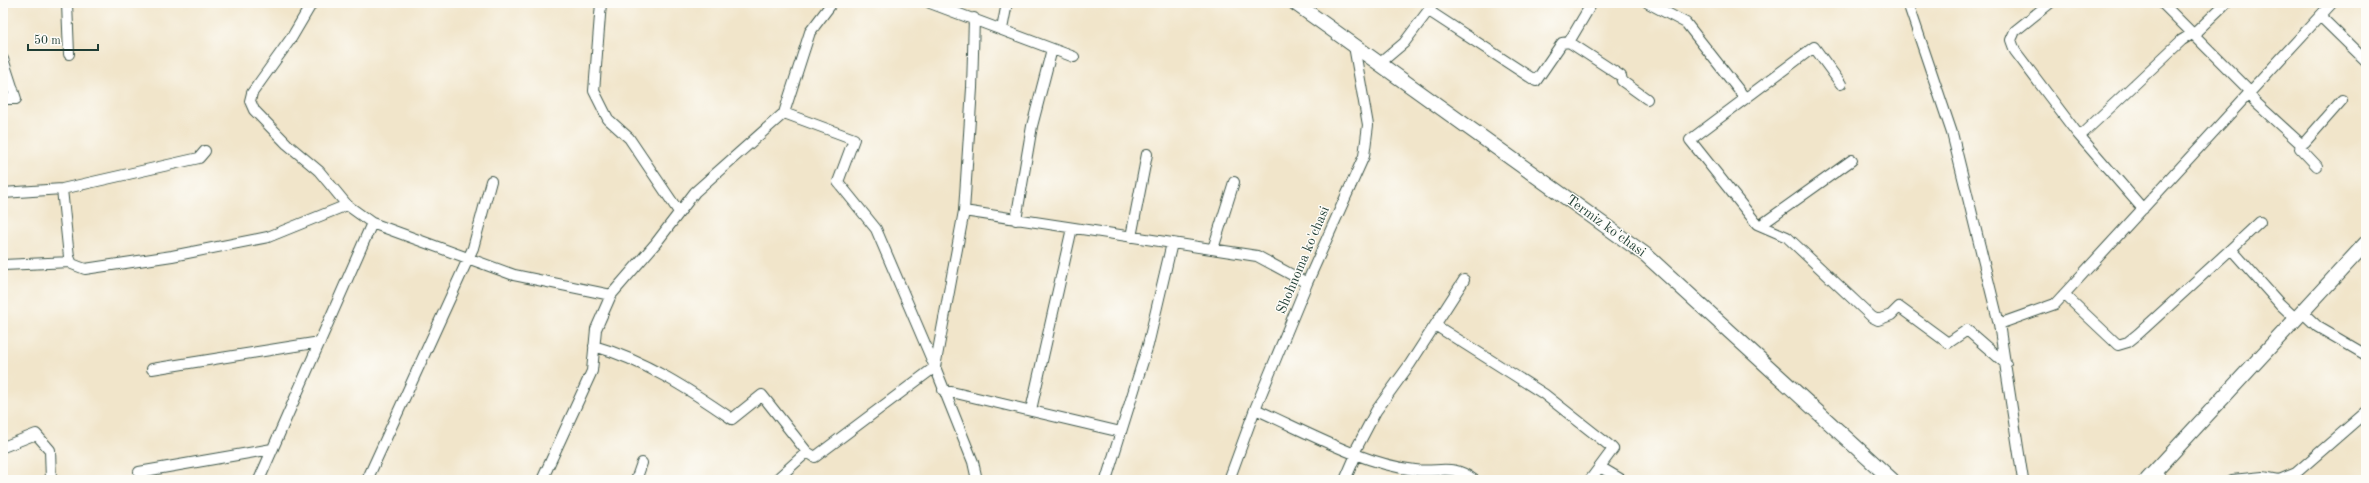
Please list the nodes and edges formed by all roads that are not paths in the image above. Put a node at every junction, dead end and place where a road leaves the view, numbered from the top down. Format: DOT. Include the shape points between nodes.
graph roads {
  1 [pos="68,3"];
  2 [pos="312,3"];
  3 [pos="602,3"];
  4 [pos="832,3"];
  5 [pos="930,3"];
  6 [pos="1008,3"];
  7 [pos="1295,3"];
  8 [pos="1592,3"];
  9 [pos="1648,3"];
  10 [pos="1908,3"];
  11 [pos="2048,3"];
  12 [pos="2162,3"];
  13 [pos="2226,3"];
  14 [pos="2332,3"];
  15 [pos="1431,7"];
  16 [pos="2320,16"];
  17 [pos="974,18"];
  18 [pos="1002,29"];
  19 [pos="2192,34"];
  20 [pos="1569,42"];
  21 [pos="1354,46"];
  22 [pos="1052,49"];
  23 [pos="69,54"];
  24 [pos="1074,57"];
  25 [pos="3,59"];
  26 [pos="2366,61"];
  27 [pos="1379,64"];
  28 [pos="1841,84"];
  29 [pos="2250,92"];
  30 [pos="1745,98"];
  31 [pos="3,99"];
  32 [pos="1647,99"];
  33 [pos="2342,100"];
  34 [pos="784,113"];
  35 [pos="2080,136"];
  36 [pos="2301,144"];
  37 [pos="205,151"];
  38 [pos="1146,154"];
  39 [pos="1852,160"];
  40 [pos="2317,166"];
  41 [pos="491,181"];
  42 [pos="1234,182"];
  43 [pos="62,190"];
  44 [pos="3,193"];
  45 [pos="347,205"];
  46 [pos="2144,209"];
  47 [pos="964,211"];
  48 [pos="680,212"];
  49 [pos="1016,220"];
  50 [pos="2260,222"];
  51 [pos="372,223"];
  52 [pos="1761,225"];
  53 [pos="1072,228"];
  54 [pos="1131,237"];
  55 [pos="1172,243"];
  56 [pos="2366,243"];
  57 [pos="1213,249"];
  58 [pos="2231,249"];
  59 [pos="469,259"];
  60 [pos="71,262"];
  61 [pos="3,265"];
  62 [pos="1464,280"];
  63 [pos="1307,283"];
  64 [pos="2064,294"];
  65 [pos="611,295"];
  66 [pos="2299,316"];
  67 [pos="1999,324"];
  68 [pos="1435,325"];
  69 [pos="320,342"];
  70 [pos="594,346"];
  71 [pos="2366,355"];
  72 [pos="2006,364"];
  73 [pos="935,367"];
  74 [pos="152,369"];
  75 [pos="943,390"];
  76 [pos="1255,409"];
  77 [pos="1031,410"];
  78 [pos="2366,412"];
  79 [pos="1121,432"];
  80 [pos="3,447"];
  81 [pos="272,449"];
  82 [pos="807,452"];
  83 [pos="1354,453"];
  84 [pos="642,463"];
  85 [pos="1600,467"];
  86 [pos="139,472"];
  87 [pos="2155,477"];
  88 [pos="51,480"];
  89 [pos="259,480"];
  90 [pos="367,480"];
  91 [pos="542,480"];
  92 [pos="636,480"];
  93 [pos="776,480"];
  94 [pos="977,480"];
  95 [pos="1106,480"];
  96 [pos="1229,480"];
  97 [pos="1345,480"];
  98 [pos="1474,480"];
  99 [pos="1590,480"];
  100 [pos="1622,480"];
  101 [pos="1892,480"];
  102 [pos="2023,480"];
  103 [pos="2232,480"];
  104 [pos="2279,480"];
  1 -- 23 [label="street"];
  2 -- 45 [label="street" via="292,37 252,93 250,102 254,110 287,144 319,171"];
  3 -- 48 [label="street" via="594,91 608,119 629,138"];
  4 -- 34 [label="street" via="810,32"];
  5 -- 17 [label="street"];
  6 -- 18 [label="street"];
  7 -- 21 [label="main road, Termiz ko'chasi"];
  8 -- 20 [label="street"];
  9 -- 30 [label="street" via="1686,22"];
  10 -- 67 [label="street" via="1952,133"];
  11 -- 35 [label="street" via="2016,31 2011,40 2015,51"];
  12 -- 19 [label="street"];
  13 -- 19 [label="street"];
  14 -- 16 [label="street"];
  15 -- 20 [label="street" via="1536,81 1562,43"];
  15 -- 27 [label="street" via="1404,43"];
  16 -- 26 [label="street"];
  16 -- 29 [label="street"];
  17 -- 18 [label="street"];
  17 -- 47 [label="street"];
  18 -- 22 [label="street"];
  19 -- 29 [label="street"];
  19 -- 35 [label="street" via="2182,40"];
  20 -- 32 [label="street" via="1621,76 1622,81"];
  21 -- 27 [label="main road, Termiz ko'chasi"];
  21 -- 63 [label="street, Shohnoma ko'chasi" via="1368,125 1364,156"];
  22 -- 24 [label="street"];
  22 -- 49 [label="street" via="1032,126"];
  25 -- 31 [label="street" via="16,99"];
  27 -- 101 [label="main road, Termiz ko'chasi" via="1646,255"];
  28 -- 30 [label="street" via="1814,47"];
  29 -- 36 [label="street" via="2254,102"];
  29 -- 46 [label="street"];
  30 -- 52 [label="street" via="1690,140"];
  33 -- 36 [label="street"];
  34 -- 48 [label="street" via="695,192"];
  34 -- 73 [label="street" via="854,139 838,182 876,229"];
  35 -- 46 [label="street"];
  36 -- 40 [label="street" via="2300,148"];
  37 -- 43 [label="street" via="199,158"];
  38 -- 54 [label="street"];
  39 -- 52 [label="street"];
  41 -- 59 [label="street"];
  42 -- 57 [label="street"];
  43 -- 44 [label="street"];
  43 -- 60 [label="street"];
  45 -- 51 [label="street"];
  45 -- 60 [label="street" via="268,237 172,256 85,269 76,267"];
  46 -- 64 [label="street"];
  47 -- 49 [label="street"];
  47 -- 73 [label="street"];
  48 -- 65 [label="street"];
  49 -- 53 [label="street"];
  50 -- 58 [label="street"];
  51 -- 59 [label="street"];
  51 -- 69 [label="street"];
  52 -- 72 [label="street" via="1787,237 1872,317 1878,320 1899,307 1948,343 1967,330"];
  53 -- 54 [label="street"];
  53 -- 77 [label="street"];
  54 -- 55 [label="street"];
  55 -- 57 [label="street"];
  55 -- 79 [label="street" via="1148,345"];
  56 -- 66 [label="main road"];
  57 -- 63 [label="street" via="1257,256"];
  58 -- 64 [label="street" via="2138,334 2128,342 2118,345"];
  58 -- 66 [label="street" via="2280,304"];
  59 -- 65 [label="street" via="514,275"];
  59 -- 90 [label="street"];
  60 -- 61 [label="street"];
  62 -- 68 [label="street"];
  63 -- 76 [label="street, Shohnoma ko'chasi"];
  64 -- 67 [label="street" via="2055,304"];
  65 -- 70 [label="street" via="596,329"];
  66 -- 71 [label="street"];
  66 -- 87 [label="main road"];
  67 -- 72 [label="street"];
  68 -- 83 [label="street" via="1376,411"];
  68 -- 85 [label="street" via="1544,394 1614,449"];
  69 -- 74 [label="street"];
  69 -- 81 [label="street"];
  70 -- 82 [label="street" via="623,354 698,395 732,419 762,395"];
  70 -- 91 [label="street" via="592,371"];
  72 -- 102 [label="street"];
  73 -- 75 [label="street"];
  73 -- 82 [label="street" via="815,457"];
  75 -- 77 [label="street"];
  75 -- 94 [label="street" via="973,462"];
  76 -- 83 [label="street"];
  76 -- 96 [label="street, Shohnoma ko'chasi"];
  77 -- 79 [label="street"];
  78 -- 104 [label="street" via="2296,473"];
  79 -- 95 [label="street"];
  80 -- 88 [label="street" via="36,434 50,450"];
  81 -- 86 [label="street"];
  81 -- 89 [label="street"];
  82 -- 93 [label="street"];
  83 -- 97 [label="street"];
  83 -- 98 [label="street" via="1378,462 1416,470 1451,468"];
  84 -- 92 [label="street"];
  85 -- 99 [label="street"];
  85 -- 100 [label="street"];
  103 -- 104 [label="street" via="2263,477"];
}
